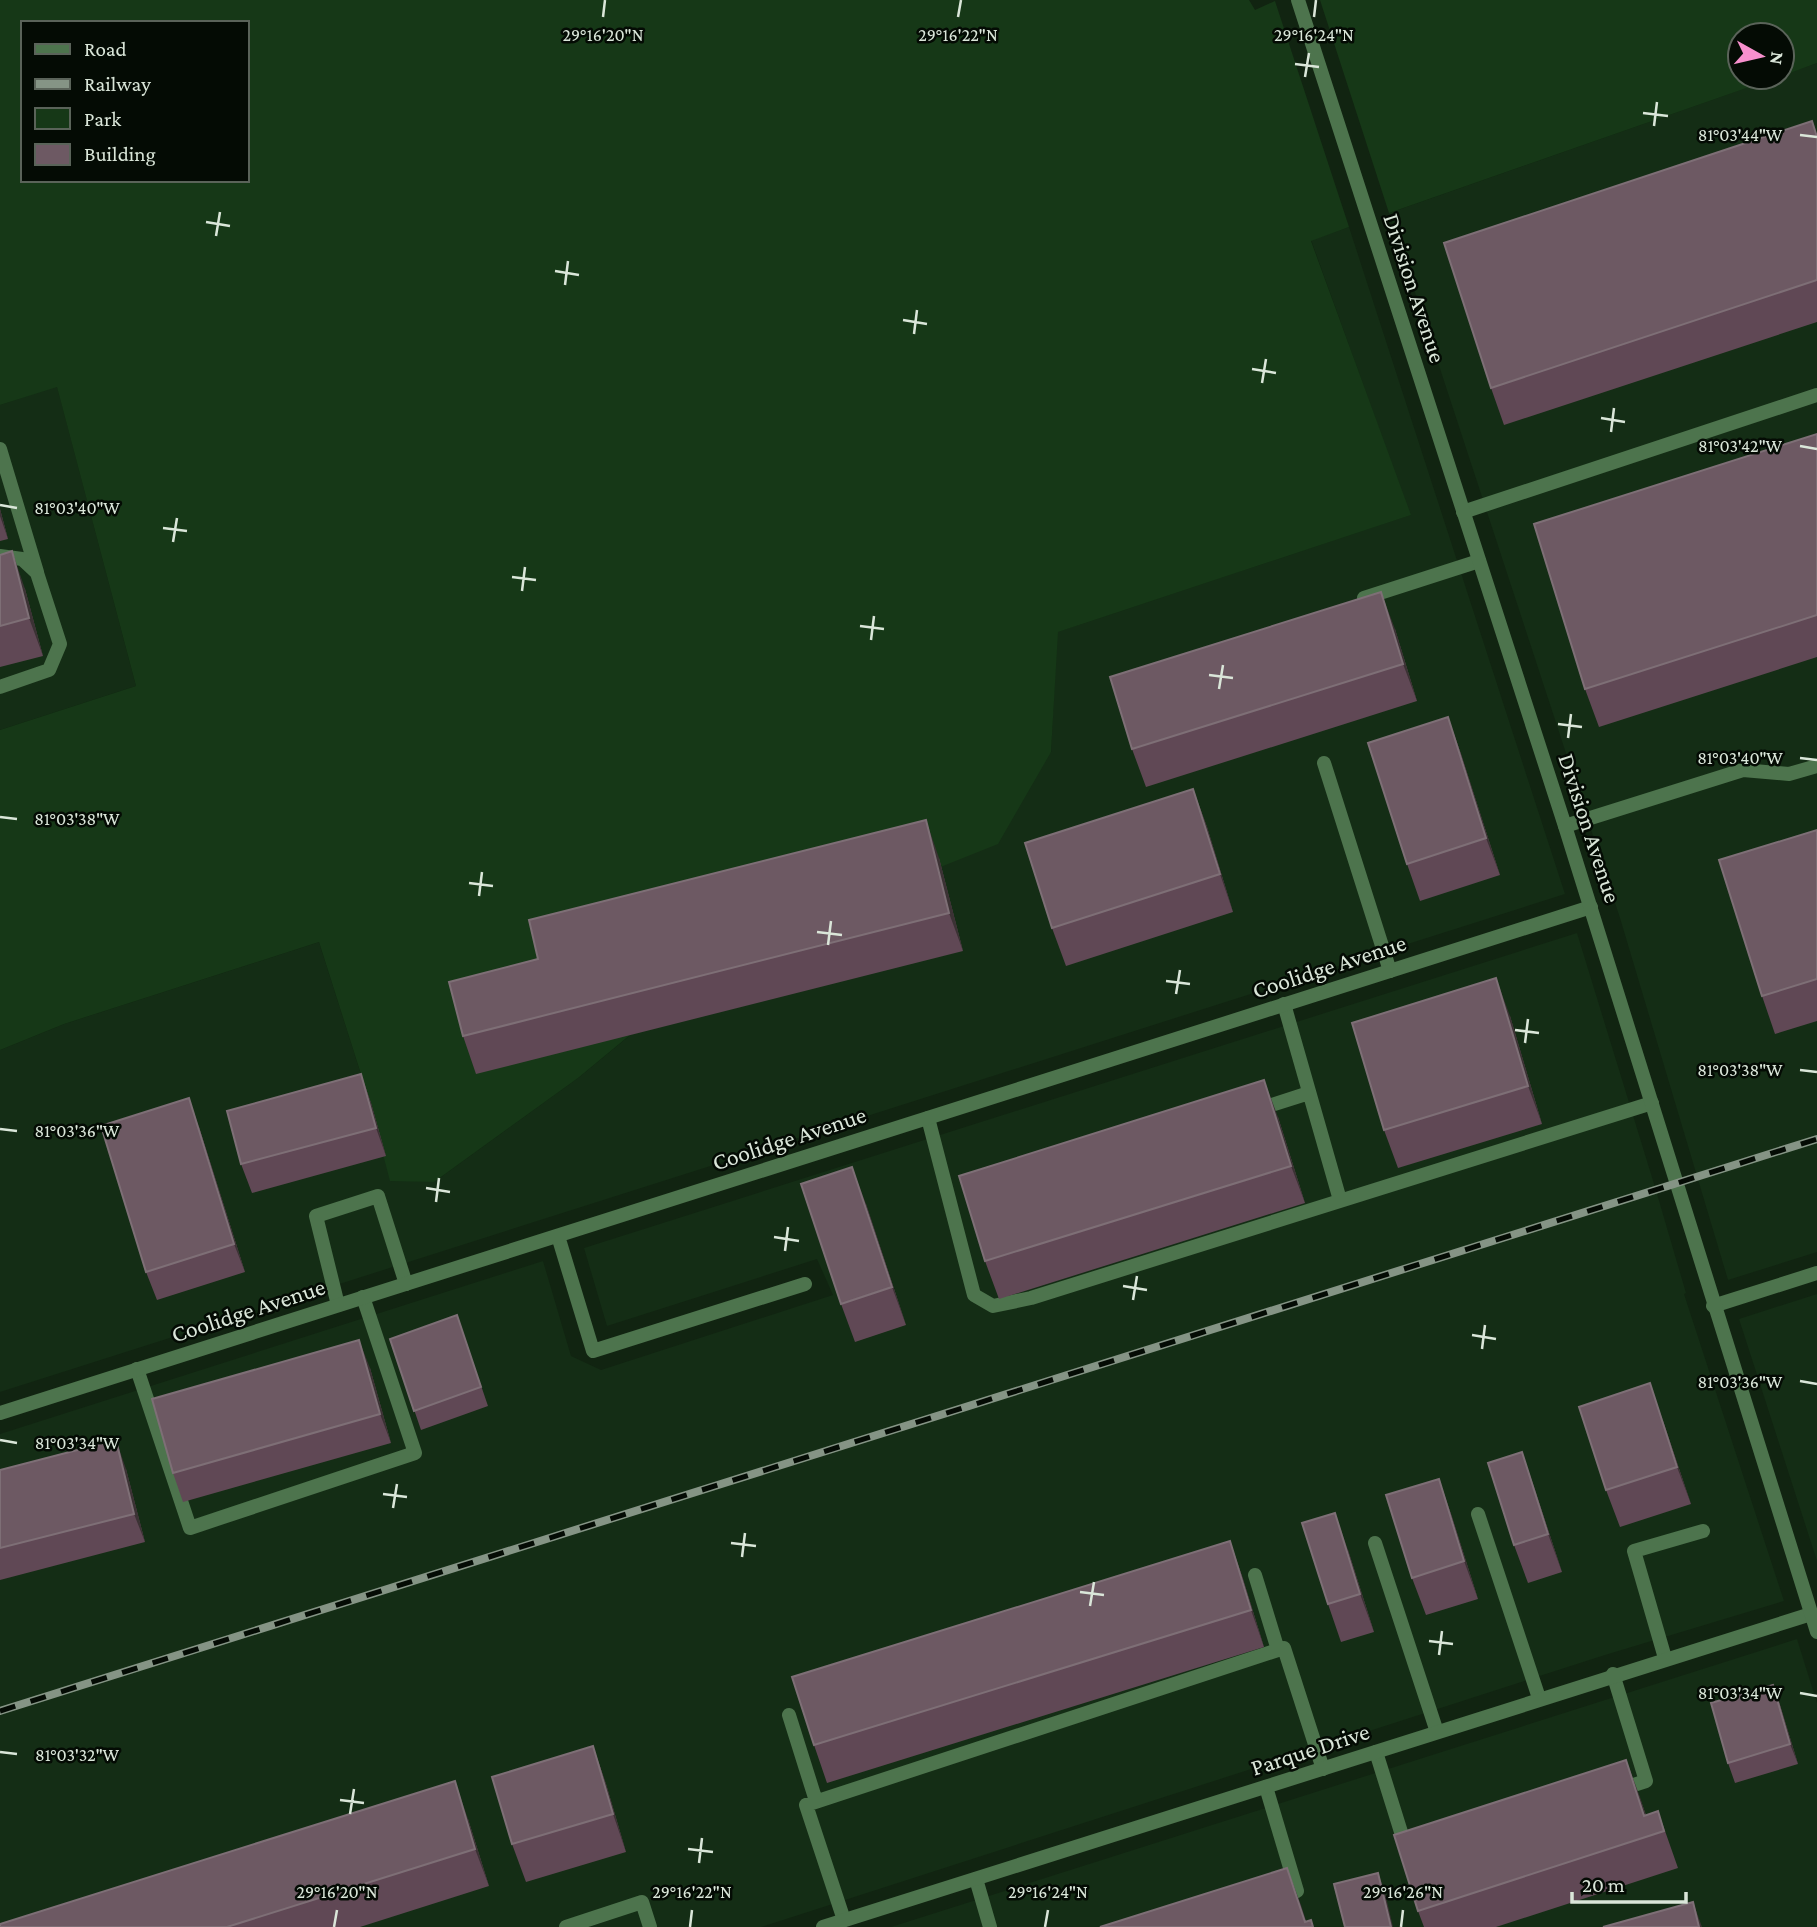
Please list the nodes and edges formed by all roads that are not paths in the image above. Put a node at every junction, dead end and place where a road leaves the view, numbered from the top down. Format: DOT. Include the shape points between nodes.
graph roads {
  1 [pos="1298,0"];
  2 [pos="1817,395"];
  3 [pos="0,449"];
  4 [pos="1464,512"];
  5 [pos="0,556"];
  6 [pos="1479,561"];
  7 [pos="37,573"];
  8 [pos="1346,604"];
  9 [pos="0,687"];
  10 [pos="1324,763"];
  11 [pos="1817,766"];
  12 [pos="1565,825"];
  13 [pos="1591,907"];
  14 [pos="1390,971"];
  15 [pos="1284,1004"];
  16 [pos="1309,1093"];
  17 [pos="1652,1102"];
  18 [pos="1244,1114"];
  19 [pos="928,1118"];
  20 [pos="1340,1200"];
  21 [pos="558,1236"];
  22 [pos="1817,1273"];
  23 [pos="406,1284"];
  24 [pos="805,1284"];
  25 [pos="363,1297"];
  26 [pos="338,1305"];
  27 [pos="1713,1306"];
  28 [pos="137,1369"];
  29 [pos="0,1413"];
  30 [pos="1478,1514"];
  31 [pos="1703,1531"];
  32 [pos="1375,1543"];
  33 [pos="1255,1575"];
  34 [pos="1811,1614"];
  35 [pos="1817,1632"];
  36 [pos="1278,1650"];
  37 [pos="1665,1658"];
  38 [pos="1613,1674"];
  39 [pos="1539,1698"];
  40 [pos="789,1715"];
  41 [pos="1437,1732"];
  42 [pos="1376,1752"];
  43 [pos="1323,1769"];
  44 [pos="1266,1787"];
  45 [pos="1606,1794"];
  46 [pos="816,1801"];
  47 [pos="1421,1851"];
  48 [pos="976,1879"];
  49 [pos="1257,1903"];
  50 [pos="844,1920"];
  51 [pos="566,1927"];
  52 [pos="650,1927"];
  53 [pos="823,1927"];
  54 [pos="990,1927"];
  1 -- 4 [label="street, Division Avenue"];
  2 -- 4 [label="street"];
  3 -- 7 [label="street"];
  4 -- 6 [label="street, Division Avenue"];
  5 -- 7 [label="street" via="22,559"];
  6 -- 8 [label="street"];
  6 -- 12 [label="street, Division Avenue"];
  7 -- 9 [label="street" via="60,644 49,670"];
  10 -- 14 [label="street"];
  11 -- 12 [label="street" via="1789,774 1743,770"];
  12 -- 13 [label="street, Division Avenue"];
  13 -- 14 [label="street, Coolidge Avenue"];
  13 -- 17 [label="street, Division Avenue"];
  14 -- 15 [label="street, Coolidge Avenue"];
  15 -- 16 [label="street"];
  15 -- 19 [label="street, Coolidge Avenue"];
  16 -- 18 [label="street"];
  16 -- 20 [label="street"];
  17 -- 20 [label="street"];
  17 -- 27 [label="street, Division Avenue"];
  19 -- 20 [label="street" via="956,1201 974,1295 993,1306"];
  19 -- 21 [label="street, Coolidge Avenue"];
  21 -- 23 [label="street, Coolidge Avenue"];
  21 -- 24 [label="street" via="593,1351"];
  22 -- 27 [label="street"];
  23 -- 25 [label="street, Coolidge Avenue"];
  23 -- 26 [label="street" via="378,1196 316,1216"];
  25 -- 26 [label="street, Coolidge Avenue"];
  25 -- 28 [label="street" via="415,1453 190,1528"];
  26 -- 28 [label="street, Coolidge Avenue"];
  27 -- 34 [label="street, Division Avenue"];
  28 -- 29 [label="street, Coolidge Avenue"];
  30 -- 39 [label="street"];
  31 -- 37 [label="street" via="1634,1551"];
  32 -- 41 [label="street"];
  33 -- 36 [label="street"];
  34 -- 35 [label="street, Division Avenue"];
  34 -- 37 [label="street, Parque Drive"];
  36 -- 43 [label="street" via="1284,1648"];
  36 -- 46 [label="street"];
  37 -- 38 [label="street, Parque Drive"];
  38 -- 39 [label="street, Parque Drive"];
  38 -- 45 [label="street" via="1646,1781"];
  39 -- 41 [label="street, Parque Drive"];
  40 -- 46 [label="street"];
  41 -- 42 [label="street, Parque Drive"];
  42 -- 43 [label="street, Parque Drive"];
  42 -- 47 [label="street" via="1408,1855"];
  43 -- 44 [label="street, Parque Drive"];
  44 -- 48 [label="street, Parque Drive"];
  44 -- 49 [label="street" via="1297,1891"];
  46 -- 50 [label="street" via="806,1805"];
  48 -- 50 [label="street, Parque Drive"];
  48 -- 54 [label="street"];
  50 -- 53 [label="street, Parque Drive"];
  51 -- 52 [label="street" via="642,1902"];
}
